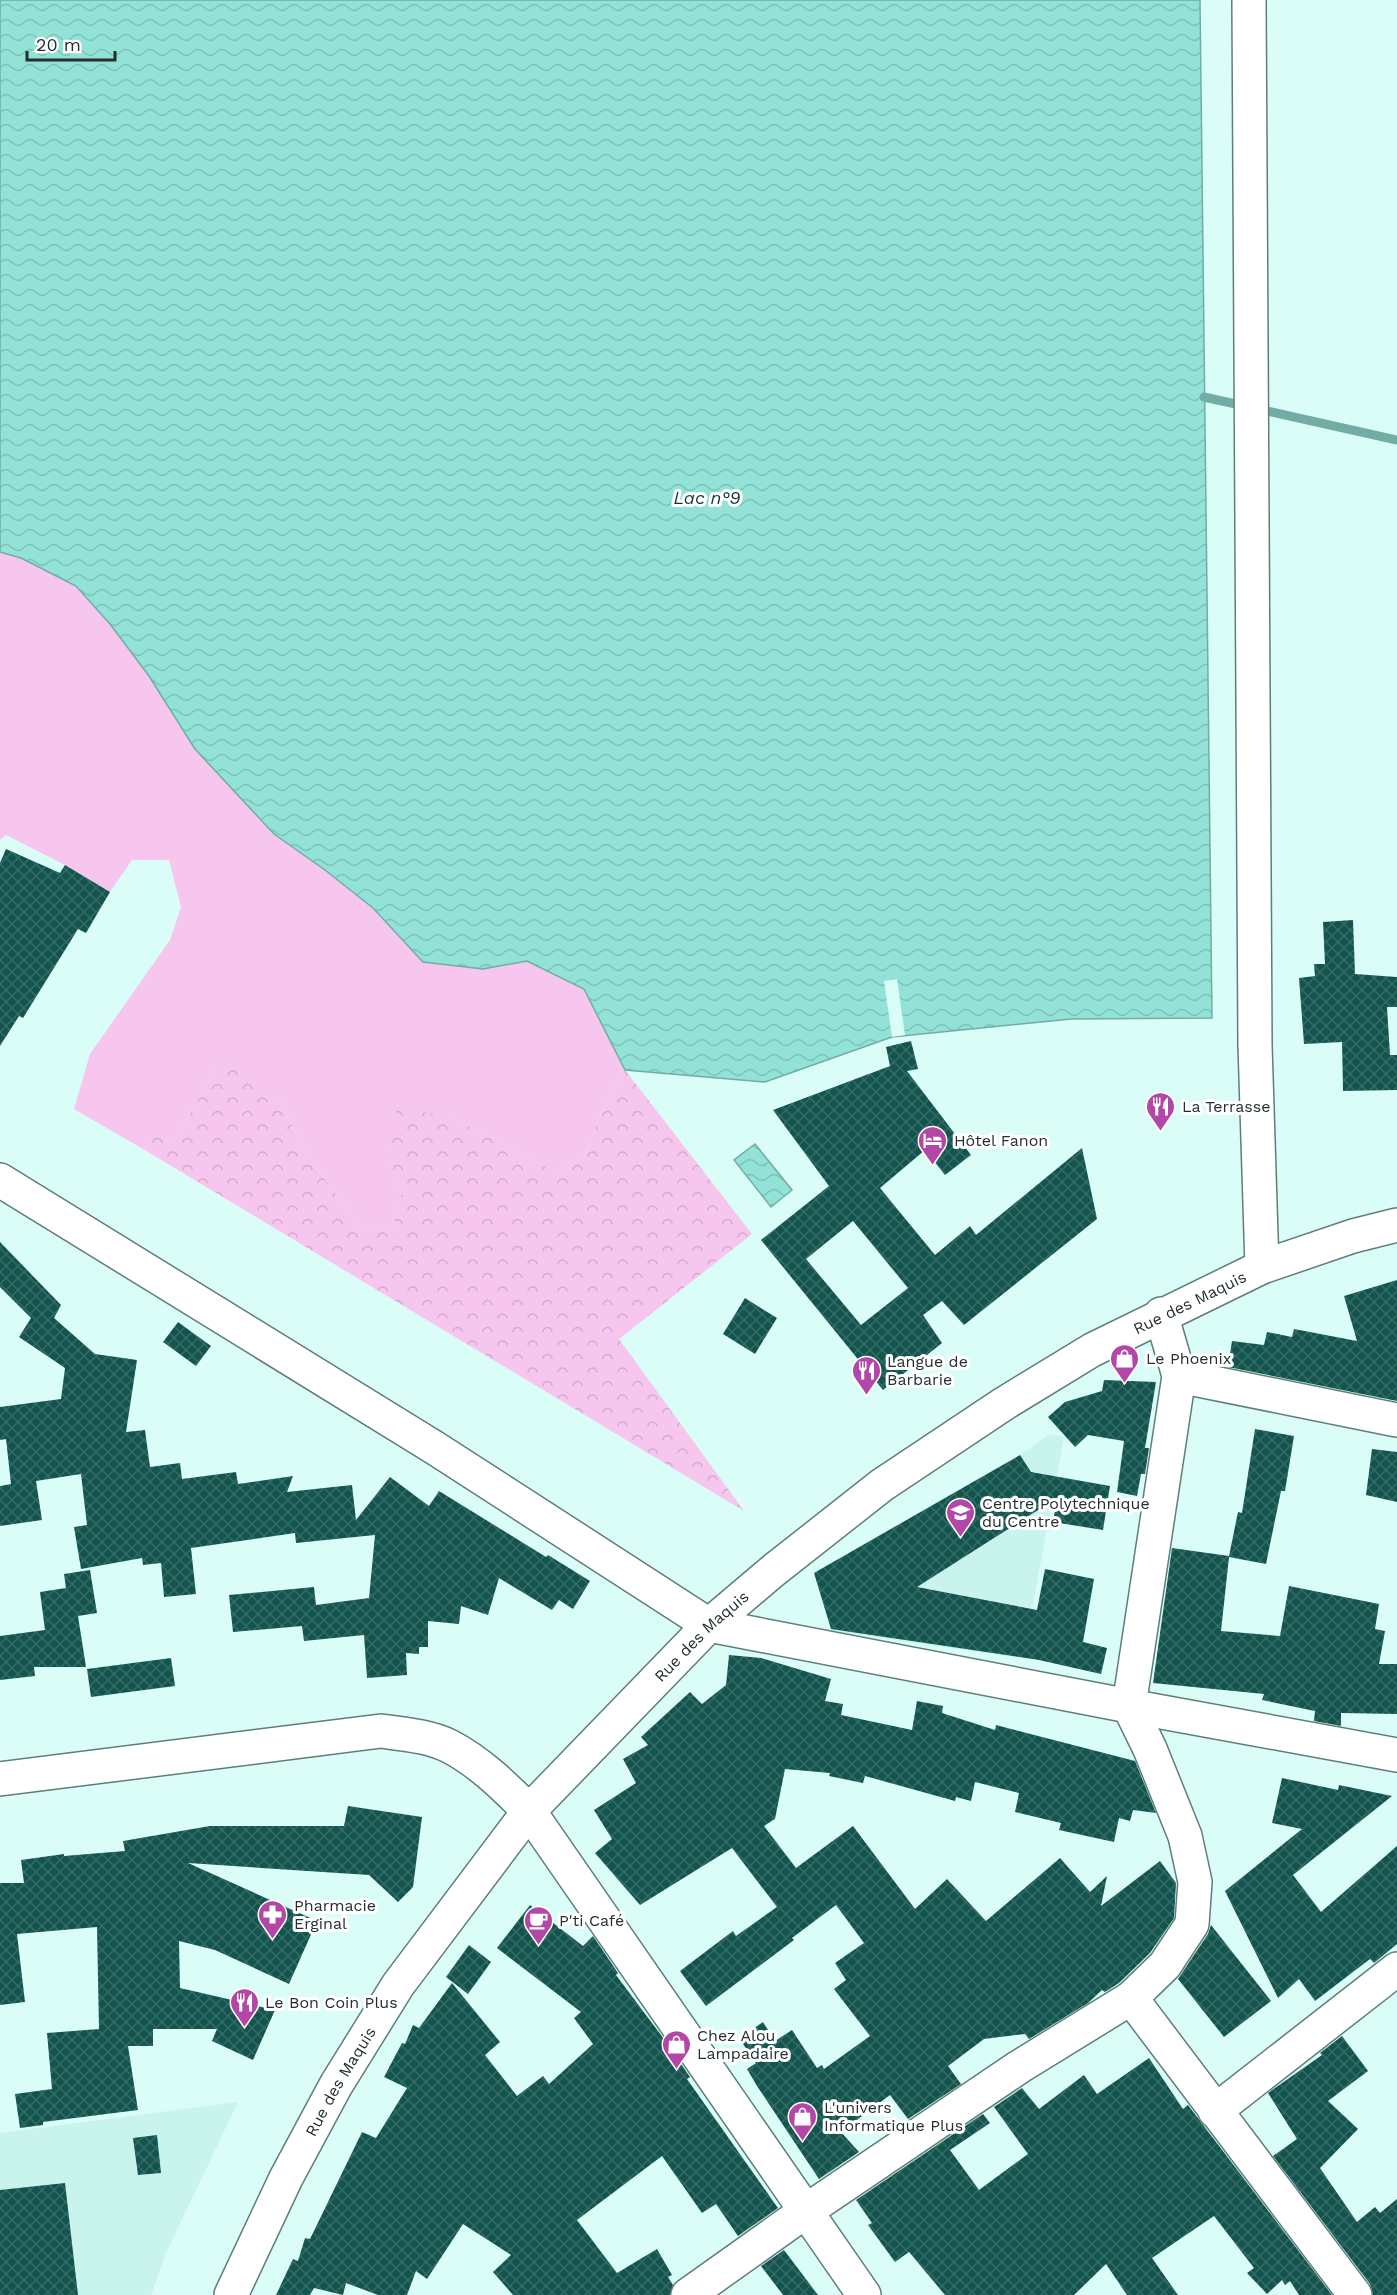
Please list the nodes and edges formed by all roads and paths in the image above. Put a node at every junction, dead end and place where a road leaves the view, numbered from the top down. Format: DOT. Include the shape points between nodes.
graph roads {
  1 [pos="1249,0"];
  2 [pos="0,1180"];
  3 [pos="1397,1225"];
  4 [pos="1262,1267"];
  5 [pos="1161,1314"];
  6 [pos="1179,1376"];
  7 [pos="1397,1420"];
  8 [pos="709,1625"];
  9 [pos="1129,1706"];
  10 [pos="1397,1755"];
  11 [pos="0,1779"];
  12 [pos="529,1810"];
  13 [pos="1397,1969"];
  14 [pos="1131,1998"];
  15 [pos="1215,2111"];
  16 [pos="806,2211"];
  17 [pos="231,2295"];
  18 [pos="688,2295"];
  19 [pos="864,2295"];
  20 [pos="1355,2295"];
  1 -- 4 [label="street" via="1255,1034"];
  2 -- 8 [label="street" via="435,1448"];
  3 -- 4 [label="street, Rue des Maquis"];
  4 -- 5 [label="street, Rue des Maquis"];
  5 -- 6 [label="street"];
  5 -- 8 [label="street, Rue des Maquis" via="1005,1403 882,1485"];
  6 -- 7 [label="street"];
  6 -- 9 [label="street"];
  8 -- 9 [label="street"];
  8 -- 12 [label="street, Rue des Maquis"];
  9 -- 10 [label="street"];
  9 -- 14 [label="street" via="1185,1836 1195,1882 1192,1924 1165,1965"];
  11 -- 12 [label="street" via="381,1731 448,1746 491,1774"];
  12 -- 16 [label="street"];
  12 -- 17 [label="street, Rue des Maquis" via="392,1995 336,2085 286,2178"];
  13 -- 15 [label="street"];
  14 -- 15 [label="street"];
  14 -- 16 [label="street" via="1019,2067"];
  15 -- 20 [label="street"];
  16 -- 18 [label="street"];
  16 -- 19 [label="street"];
}
